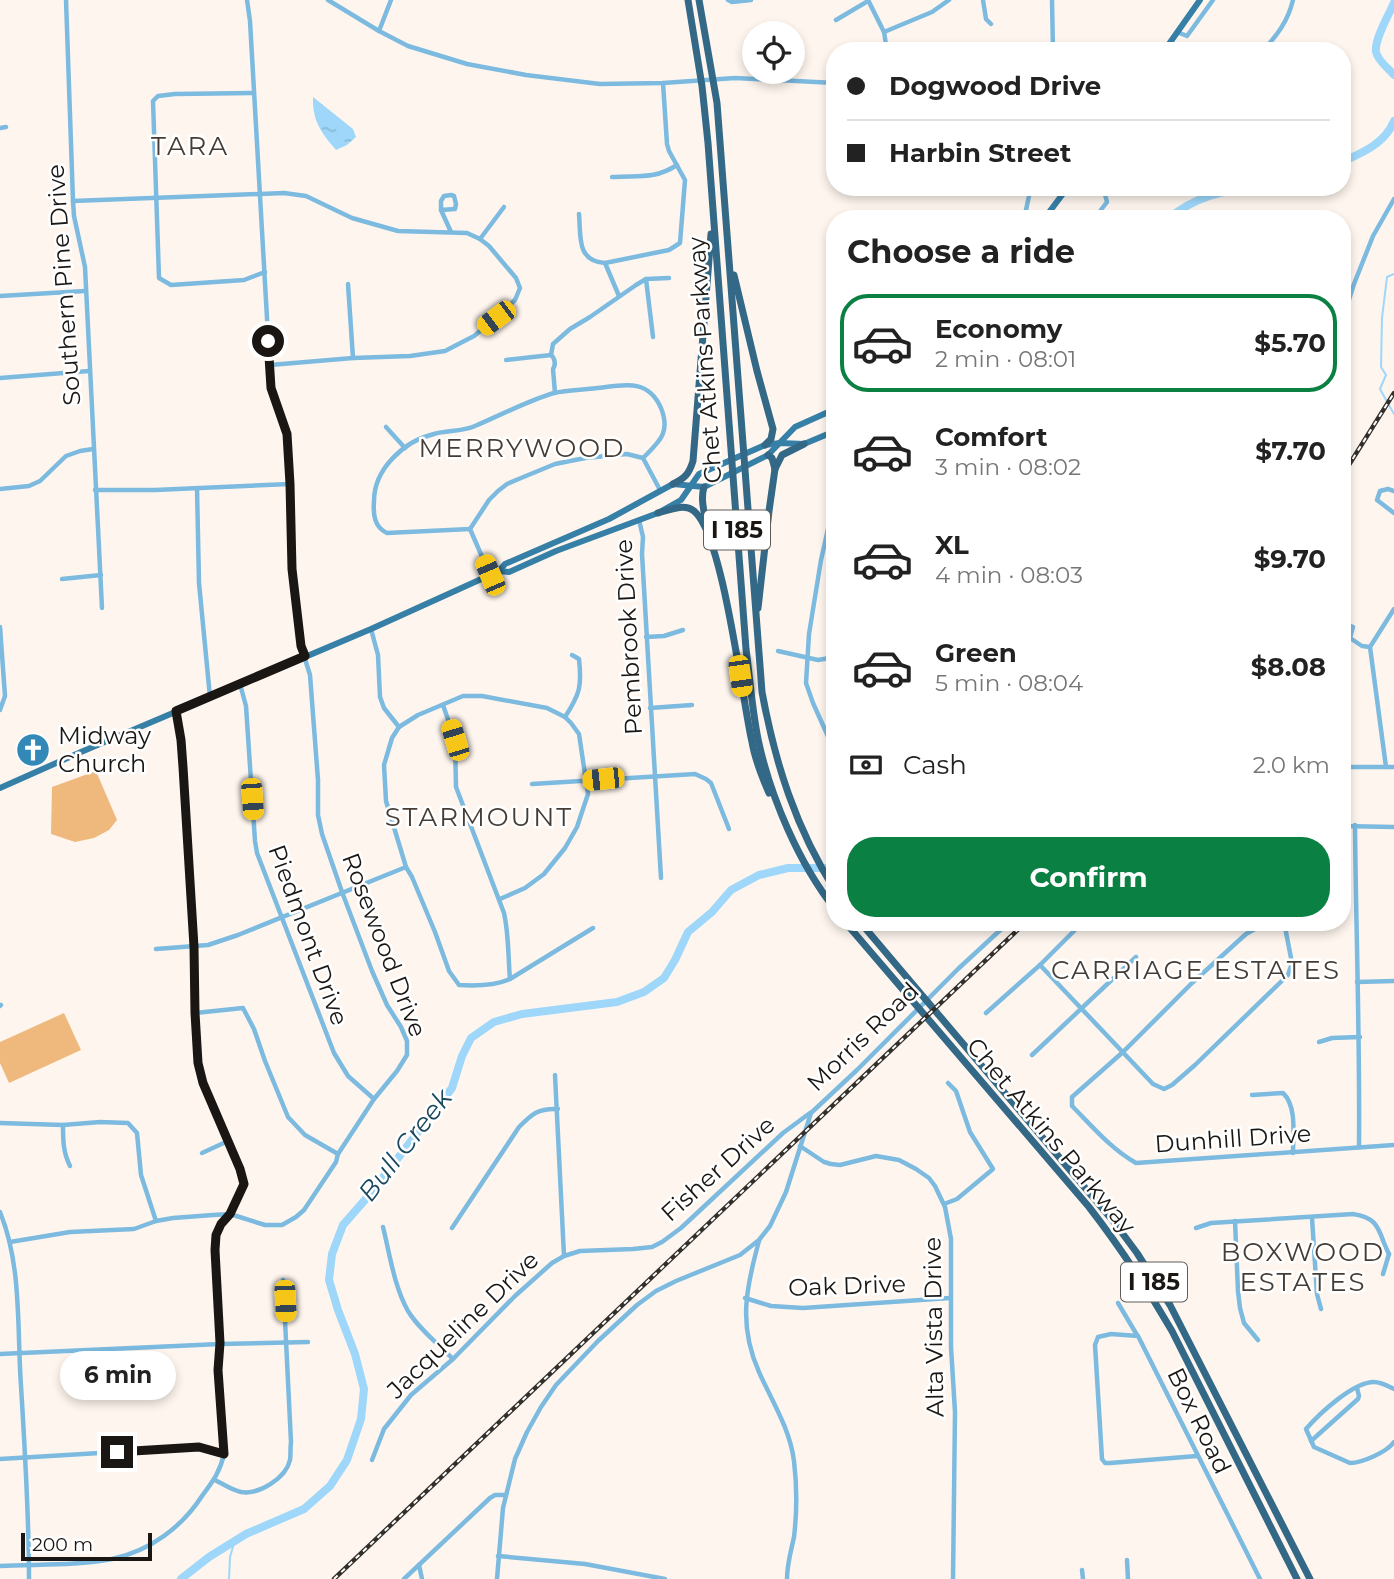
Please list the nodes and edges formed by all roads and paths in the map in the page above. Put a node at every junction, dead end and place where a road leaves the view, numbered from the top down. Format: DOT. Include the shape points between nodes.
graph roads {
  1 [pos="66,0"];
  2 [pos="247,0"];
  3 [pos="328,0"];
  4 [pos="391,0"];
  5 [pos="688,0"];
  6 [pos="699,0"];
  7 [pos="728,0"];
  8 [pos="751,0"];
  9 [pos="868,0"];
  10 [pos="949,0"];
  11 [pos="983,0"];
  12 [pos="1052,0"];
  13 [pos="1199,0"];
  14 [pos="1213,0"];
  15 [pos="1293,0"];
  16 [pos="836,20"];
  17 [pos="991,24"];
  18 [pos="379,31"];
  19 [pos="884,32"];
  20 [pos="1176,32"];
  21 [pos="886,42"];
  22 [pos="1053,42"];
  23 [pos="1170,42"];
  24 [pos="1270,42"];
  25 [pos="663,83"];
  26 [pos="826,83"];
  27 [pos="253,93"];
  28 [pos="677,165"];
  29 [pos="612,177"];
  30 [pos="261,194"];
  31 [pos="155,199"];
  32 [pos="1394,199"];
  33 [pos="73,201"];
  34 [pos="725,203"];
  35 [pos="503,207"];
  36 [pos="441,210"];
  37 [pos="713,212"];
  38 [pos="579,214"];
  39 [pos="452,233"];
  40 [pos="480,239"];
  41 [pos="605,263"];
  42 [pos="265,272"];
  43 [pos="669,278"];
  44 [pos="646,279"];
  45 [pos="348,284"];
  46 [pos="85,291"];
  47 [pos="1351,293"];
  48 [pos="0,296"];
  49 [pos="619,296"];
  50 [pos="653,337"];
  51 [pos="551,355"];
  52 [pos="353,358"];
  53 [pos="506,360"];
  54 [pos="270,365"];
  55 [pos="89,371"];
  56 [pos="0,378"];
  57 [pos="555,393"];
  58 [pos="826,413"];
  59 [pos="386,427"];
  60 [pos="826,435"];
  61 [pos="780,443"];
  62 [pos="804,444"];
  63 [pos="765,445"];
  64 [pos="405,448"];
  65 [pos="93,449"];
  66 [pos="768,456"];
  67 [pos="643,458"];
  68 [pos="775,469"];
  69 [pos="290,484"];
  70 [pos="673,484"];
  71 [pos="693,485"];
  72 [pos="704,487"];
  73 [pos="197,488"];
  74 [pos="0,489"];
  75 [pos="95,490"];
  76 [pos="660,491"];
  77 [pos="1394,491"];
  78 [pos="658,513"];
  79 [pos="1394,513"];
  80 [pos="639,519"];
  81 [pos="470,529"];
  82 [pos="708,531"];
  83 [pos="826,538"];
  84 [pos="499,571"];
  85 [pos="101,575"];
  86 [pos="490,575"];
  87 [pos="62,579"];
  88 [pos="102,608"];
  89 [pos="1394,609"];
  90 [pos="0,626"];
  91 [pos="371,629"];
  92 [pos="756,629"];
  93 [pos="683,630"];
  94 [pos="646,637"];
  95 [pos="1351,639"];
  96 [pos="1370,647"];
  97 [pos="778,651"];
  98 [pos="572,655"];
  99 [pos="305,656"];
  100 [pos="806,658"];
  101 [pos="826,659"];
  102 [pos="240,683"];
  103 [pos="210,697"];
  104 [pos="443,705"];
  105 [pos="691,705"];
  106 [pos="650,708"];
  107 [pos="0,710"];
  108 [pos="176,711"];
  109 [pos="565,717"];
  110 [pos="398,727"];
  111 [pos="826,728"];
  112 [pos="1351,767"];
  113 [pos="1386,767"];
  114 [pos="1394,767"];
  115 [pos="655,776"];
  116 [pos="585,781"];
  117 [pos="531,784"];
  118 [pos="0,788"];
  119 [pos="1351,825"];
  120 [pos="1355,825"];
  121 [pos="1394,827"];
  122 [pos="729,829"];
  123 [pos="792,840"];
  124 [pos="406,867"];
  125 [pos="826,875"];
  126 [pos="661,878"];
  127 [pos="342,892"];
  128 [pos="826,897"];
  129 [pos="500,899"];
  130 [pos="281,917"];
  131 [pos="593,928"];
  132 [pos="853,931"];
  133 [pos="867,931"];
  134 [pos="999,931"];
  135 [pos="1074,931"];
  136 [pos="1251,931"];
  137 [pos="1284,931"];
  138 [pos="194,947"];
  139 [pos="156,949"];
  140 [pos="1136,957"];
  141 [pos="1040,965"];
  142 [pos="510,979"];
  143 [pos="1394,981"];
  144 [pos="1357,982"];
  145 [pos="1081,1008"];
  146 [pos="195,1013"];
  147 [pos="986,1013"];
  148 [pos="1360,1037"];
  149 [pos="1320,1042"];
  150 [pos="1123,1052"];
  151 [pos="1032,1055"];
  152 [pos="555,1075"];
  153 [pos="948,1083"];
  154 [pos="1252,1095"];
  155 [pos="374,1099"];
  156 [pos="558,1109"];
  157 [pos="811,1113"];
  158 [pos="0,1123"];
  159 [pos="63,1125"];
  160 [pos="229,1141"];
  161 [pos="1394,1145"];
  162 [pos="800,1146"];
  163 [pos="1359,1146"];
  164 [pos="202,1153"];
  165 [pos="1293,1153"];
  166 [pos="338,1154"];
  167 [pos="70,1166"];
  168 [pos="943,1204"];
  169 [pos="0,1212"];
  170 [pos="230,1214"];
  171 [pos="1312,1218"];
  172 [pos="156,1221"];
  173 [pos="1235,1221"];
  174 [pos="383,1227"];
  175 [pos="452,1228"];
  176 [pos="1196,1228"];
  177 [pos="759,1240"];
  178 [pos="10,1242"];
  179 [pos="1392,1254"];
  180 [pos="564,1256"];
  181 [pos="1383,1275"];
  182 [pos="283,1280"];
  183 [pos="746,1298"];
  184 [pos="950,1298"];
  185 [pos="1118,1303"];
  186 [pos="1321,1309"];
  187 [pos="1138,1336"];
  188 [pos="1258,1340"];
  189 [pos="287,1342"];
  190 [pos="308,1342"];
  191 [pos="220,1343"];
  192 [pos="19,1353"];
  193 [pos="0,1354"];
  194 [pos="453,1359"];
  195 [pos="1394,1377"];
  196 [pos="1388,1385"];
  197 [pos="1357,1388"];
  198 [pos="1394,1389"];
  199 [pos="1311,1441"];
  200 [pos="1394,1442"];
  201 [pos="24,1448"];
  202 [pos="224,1454"];
  203 [pos="1197,1456"];
  204 [pos="18,1458"];
  205 [pos="25,1458"];
  206 [pos="0,1459"];
  207 [pos="372,1460"];
  208 [pos="215,1480"];
  209 [pos="505,1495"];
  210 [pos="498,1556"];
  211 [pos="1127,1560"];
  212 [pos="29,1564"];
  213 [pos="419,1565"];
  214 [pos="0,1566"];
  215 [pos="1082,1570"];
  216 [pos="29,1579"];
  217 [pos="404,1579"];
  218 [pos="422,1579"];
  219 [pos="497,1579"];
  220 [pos="665,1579"];
  221 [pos="787,1579"];
  222 [pos="953,1579"];
  223 [pos="1083,1579"];
  224 [pos="1128,1579"];
  225 [pos="1259,1579"];
  226 [pos="1297,1579"];
  227 [pos="1310,1579"];
  1 -- 33 [label="street, Southern Pine Drive"];
  2 -- 27 [label="street, Rosewood Drive"];
  3 -- 18 [label="street"];
  4 -- 18 [label="street"];
  5 -- 37 [label="highway, Chet Atkins Parkway / I 185" via="702,86"];
  6 -- 34 [label="highway, Chet Atkins Parkway / I 185" via="717,103"];
  7 -- 8 [label="street"];
  9 -- 16 [label="street"];
  9 -- 19 [label="street"];
  10 -- 19 [label="street"];
  11 -- 17 [label="street"];
  12 -- 22 [label="street"];
  13 -- 20 [label="main road"];
  14 -- 20 [label="street" via="1187,36"];
  15 -- 24 [label="street" via="1283,26"];
  18 -- 25 [label="street" via="408,46 495,70 597,84"];
  19 -- 21 [label="street"];
  20 -- 23 [label="main road"];
  25 -- 26 [label="street" via="735,78"];
  25 -- 28 [label="street" via="667,144"];
  27 -- 30 [label="street, Rosewood Drive"];
  27 -- 31 [label="street" via="175,93 153,100"];
  28 -- 29 [label="street" via="657,175"];
  28 -- 41 [label="street" via="685,180 680,243 669,250"];
  30 -- 31 [label="street"];
  30 -- 39 [label="street" via="306,196 352,218 398,231"];
  30 -- 42 [label="street, Rosewood Drive"];
  31 -- 33 [label="street"];
  31 -- 42 [label="street" via="159,278 171,285 244,280"];
  32 -- 47 [label="street" via="1373,236"];
  33 -- 46 [label="street, Southern Pine Drive"];
  34 -- 63 [label="highway" via="735,280 774,429"];
  34 -- 92 [label="highway, Chet Atkins Parkway / I 185"];
  35 -- 40 [label="street"];
  36 -- 39 [label="street"];
  37 -- 70 [label="highway" via="693,461 689,473"];
  37 -- 123 [label="highway, Chet Atkins Parkway / I 185" via="752,703 772,788"];
  38 -- 41 [label="street" via="582,250 595,262"];
  39 -- 40 [label="street"];
  40 -- 52 [label="street" via="502,260 520,288 515,300 496,318 445,351"];
  41 -- 49 [label="street"];
  42 -- 54 [label="street, Rosewood Drive"];
  43 -- 44 [label="street"];
  44 -- 49 [label="street"];
  44 -- 50 [label="street"];
  45 -- 52 [label="street"];
  46 -- 48 [label="street"];
  46 -- 55 [label="street, Southern Pine Drive"];
  49 -- 51 [label="street" via="570,329 553,344"];
  51 -- 53 [label="street"];
  51 -- 57 [label="street"];
  52 -- 54 [label="street"];
  54 -- 69 [label="street, Rosewood Drive" via="271,388 287,434"];
  55 -- 56 [label="street"];
  55 -- 65 [label="street, Southern Pine Drive"];
  57 -- 64 [label="street" via="475,426 425,436"];
  57 -- 67 [label="street" via="625,384 645,388 658,401 665,427 660,442"];
  58 -- 61 [label="main road" via="795,426"];
  59 -- 64 [label="street"];
  60 -- 62 [label="main road"];
  61 -- 62 [label="main road"];
  61 -- 63 [label="main road"];
  61 -- 66 [label="main road"];
  62 -- 68 [label="highway" via="782,455"];
  63 -- 71 [label="main road" via="699,474"];
  64 -- 81 [label="street" via="387,463 376,485 375,522 380,530"];
  65 -- 74 [label="street" via="66,457 29,486"];
  65 -- 75 [label="street, Southern Pine Drive"];
  66 -- 68 [label="highway"];
  66 -- 72 [label="main road"];
  67 -- 76 [label="street"];
  67 -- 81 [label="street" via="627,454 555,464 507,484 489,500"];
  68 -- 92 [label="highway"];
  69 -- 73 [label="street"];
  69 -- 99 [label="street, Rosewood Drive" via="292,569"];
  70 -- 71 [label="main road"];
  70 -- 76 [label="main road"];
  71 -- 72 [label="main road"];
  71 -- 78 [label="main road" via="681,500"];
  72 -- 82 [label="highway"];
  73 -- 75 [label="street"];
  73 -- 103 [label="street" via="199,583"];
  75 -- 85 [label="street, Southern Pine Drive"];
  76 -- 84 [label="main road" via="609,519 505,564"];
  77 -- 79 [label="street" via="1380,491 1377,500"];
  78 -- 80 [label="main road"];
  78 -- 82 [label="highway" via="682,507 695,511"];
  80 -- 84 [label="main road" via="509,572"];
  80 -- 94 [label="street, Pembrook Drive"];
  81 -- 86 [label="street"];
  82 -- 123 [label="highway" via="729,614 752,745 777,814"];
  83 -- 100 [label="street"];
  84 -- 86 [label="main road"];
  85 -- 87 [label="street"];
  85 -- 88 [label="street, Southern Pine Drive"];
  86 -- 91 [label="main road"];
  89 -- 96 [label="street"];
  90 -- 107 [label="street" via="5,696"];
  91 -- 99 [label="main road"];
  91 -- 110 [label="street" via="378,655 380,697"];
  92 -- 125 [label="highway, Chet Atkins Parkway / I 185" via="769,732 806,841"];
  93 -- 94 [label="street"];
  94 -- 106 [label="street, Pembrook Drive"];
  95 -- 96 [label="street"];
  96 -- 113 [label="street"];
  97 -- 100 [label="street"];
  98 -- 109 [label="street" via="579,659 579,690"];
  99 -- 102 [label="main road"];
  99 -- 127 [label="street, Rosewood Drive" via="318,816"];
  100 -- 101 [label="street"];
  100 -- 111 [label="street" via="806,683"];
  102 -- 103 [label="main road"];
  102 -- 130 [label="street, Piedmont Drive" via="246,706 257,853"];
  103 -- 108 [label="main road"];
  104 -- 109 [label="street" via="463,696 482,696 547,708"];
  104 -- 110 [label="street"];
  104 -- 129 [label="street" via="455,740 456,787"];
  105 -- 106 [label="street"];
  106 -- 115 [label="street, Pembrook Drive"];
  108 -- 118 [label="main road"];
  108 -- 138 [label="street"];
  109 -- 116 [label="street" via="579,734"];
  110 -- 124 [label="street" via="384,765 386,801"];
  112 -- 113 [label="street"];
  113 -- 114 [label="street"];
  115 -- 116 [label="street"];
  115 -- 122 [label="street" via="695,774 706,779"];
  115 -- 126 [label="street, Pembrook Drive"];
  116 -- 117 [label="street"];
  116 -- 129 [label="street" via="584,810 565,848 544,874"];
  119 -- 120 [label="street"];
  120 -- 121 [label="street"];
  120 -- 144 [label="street"];
  123 -- 128 [label="highway"];
  124 -- 127 [label="street"];
  124 -- 142 [label="street" via="459,985"];
  127 -- 130 [label="street"];
  127 -- 155 [label="street, Rosewood Drive" via="387,1005 407,1041 407,1055"];
  129 -- 142 [label="street" via="508,933"];
  130 -- 138 [label="street"];
  130 -- 155 [label="street, Piedmont Drive" via="334,1053 348,1076"];
  131 -- 142 [label="street"];
  132 -- 226 [label="highway, Chet Atkins Parkway / I 185" via="1124,1253 1172,1331"];
  133 -- 227 [label="highway, Chet Atkins Parkway / I 185" via="1114,1222 1136,1254 1170,1306"];
  134 -- 157 [label="street, Morris Road"];
  135 -- 141 [label="street"];
  136 -- 150 [label="street"];
  137 -- 150 [label="street" via="1292,963 1288,975 1172,1086 1164,1089 1153,1084"];
  138 -- 139 [label="street"];
  138 -- 146 [label="street"];
  140 -- 145 [label="street"];
  141 -- 145 [label="street"];
  141 -- 147 [label="street"];
  143 -- 144 [label="street"];
  144 -- 148 [label="street"];
  145 -- 150 [label="street"];
  145 -- 151 [label="street"];
  146 -- 160 [label="street" via="200,1073"];
  146 -- 166 [label="street" via="243,1008 288,1116 305,1135"];
  148 -- 149 [label="street"];
  148 -- 163 [label="street"];
  150 -- 165 [label="street, Dunhill Drive" via="1072,1097 1072,1106 1136,1163"];
  152 -- 156 [label="street"];
  153 -- 168 [label="street" via="993,1169 957,1199"];
  154 -- 165 [label="street" via="1283,1093 1288,1098"];
  155 -- 166 [label="street, Rosewood Drive"];
  156 -- 175 [label="street" via="540,1110 519,1127"];
  156 -- 180 [label="street"];
  157 -- 162 [label="street, Morris Road"];
  157 -- 180 [label="street, Fisher Drive" via="662,1242 652,1247"];
  158 -- 159 [label="street"];
  159 -- 167 [label="street"];
  159 -- 172 [label="street" via="128,1123 137,1133 141,1175"];
  160 -- 164 [label="street"];
  160 -- 170 [label="street" via="244,1184"];
  161 -- 163 [label="street, Dunhill Drive"];
  162 -- 168 [label="street, Alta Vista Drive" via="831,1164 876,1156 899,1160 929,1178"];
  162 -- 177 [label="street, Morris Road" via="786,1192"];
  163 -- 165 [label="street, Dunhill Drive"];
  166 -- 170 [label="street, Rosewood Drive" via="304,1210 282,1225 265,1226"];
  168 -- 184 [label="street, Alta Vista Drive" via="951,1239"];
  169 -- 178 [label="street"];
  170 -- 172 [label="street, Rosewood Drive"];
  170 -- 191 [label="street" via="216,1235"];
  171 -- 173 [label="street"];
  171 -- 179 [label="street" via="1366,1217 1377,1225"];
  171 -- 186 [label="street"];
  172 -- 178 [label="street, Rosewood Drive" via="134,1228"];
  173 -- 176 [label="street"];
  173 -- 188 [label="street" via="1240,1308 1244,1323"];
  174 -- 194 [label="street" via="408,1311"];
  177 -- 183 [label="street"];
  177 -- 209 [label="street, Morris Road" via="740,1255 656,1291 580,1358 549,1395 527,1432"];
  178 -- 192 [label="street"];
  179 -- 181 [label="street"];
  180 -- 194 [label="street, Jacqueline Drive" via="515,1296"];
  182 -- 189 [label="street"];
  183 -- 184 [label="street, Oak Drive" via="771,1306 803,1308"];
  183 -- 221 [label="street" via="747,1331 757,1368 791,1443 794,1462 796,1514"];
  184 -- 222 [label="street, Alta Vista Drive" via="955,1412"];
  185 -- 187 [label="street, Box Road"];
  187 -- 203 [label="street, Box Road"];
  187 -- 203 [label="street" via="1098,1336 1095,1345 1102,1459"];
  189 -- 190 [label="street"];
  189 -- 191 [label="street"];
  189 -- 208 [label="street" via="290,1461 284,1472 262,1489 242,1492"];
  191 -- 192 [label="street"];
  191 -- 202 [label="street"];
  192 -- 193 [label="street"];
  192 -- 201 [label="street"];
  194 -- 207 [label="street, Jacqueline Drive" via="395,1413"];
  195 -- 196 [label="street"];
  196 -- 197 [label="street" via="1374,1382"];
  196 -- 198 [label="street"];
  197 -- 199 [label="street" via="1359,1399"];
  197 -- 199 [label="street" via="1331,1403 1306,1429"];
  199 -- 200 [label="street" via="1314,1447 1350,1464 1390,1448"];
  201 -- 204 [label="street"];
  201 -- 205 [label="street"];
  202 -- 205 [label="street" via="199,1447"];
  202 -- 208 [label="street"];
  203 -- 225 [label="street, Box Road"];
  204 -- 205 [label="street"];
  204 -- 206 [label="street"];
  205 -- 212 [label="street"];
  208 -- 212 [label="street" via="183,1521 137,1550 114,1559"];
  209 -- 210 [label="street, Morris Road"];
  209 -- 213 [label="street" via="490,1498"];
  210 -- 219 [label="street, Morris Road"];
  210 -- 220 [label="street" via="597,1566"];
  211 -- 224 [label="street"];
  212 -- 214 [label="street"];
  212 -- 216 [label="street"];
  213 -- 217 [label="street"];
  213 -- 218 [label="street"];
  215 -- 223 [label="street"];
}
